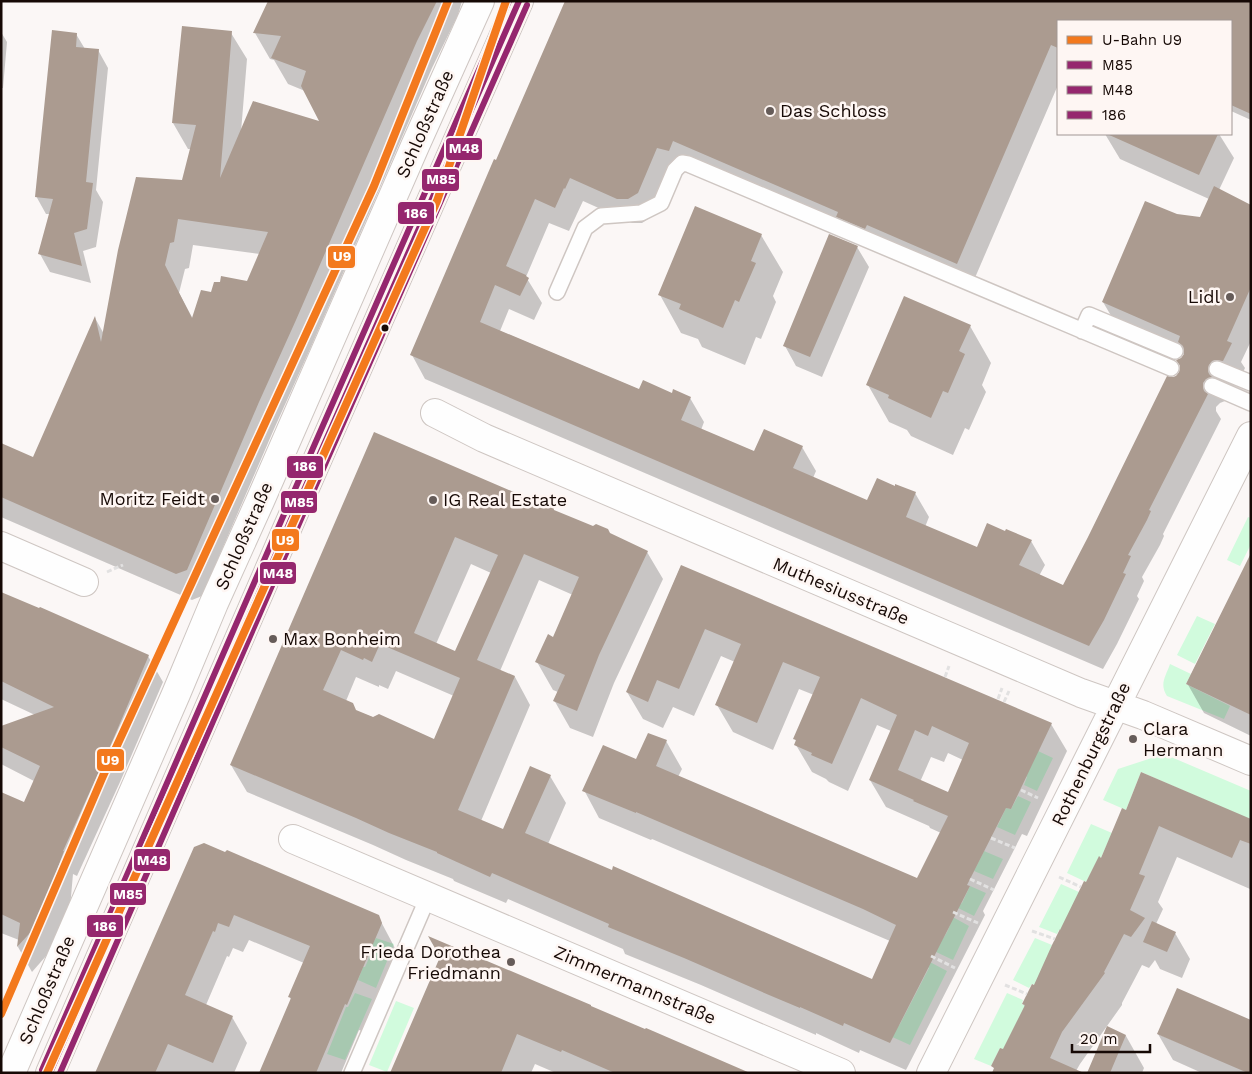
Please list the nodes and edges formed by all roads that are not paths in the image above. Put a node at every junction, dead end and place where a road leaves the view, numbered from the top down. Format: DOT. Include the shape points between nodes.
graph roads {
  1 [pos="480,1"];
  2 [pos="519,1"];
  3 [pos="557,292"];
  4 [pos="1082,331"];
  5 [pos="1175,351"];
  6 [pos="1171,368"];
  7 [pos="1216,369"];
  8 [pos="1251,383"];
  9 [pos="1212,386"];
  10 [pos="1251,403"];
  11 [pos="435,413"];
  12 [pos="1251,436"];
  13 [pos="1,546"];
  14 [pos="84,582"];
  15 [pos="1116,705"];
  16 [pos="1251,762"];
  17 [pos="293,839"];
  18 [pos="428,897"];
  19 [pos="11,1073"];
  20 [pos="50,1073"];
  21 [pos="352,1073"];
  22 [pos="841,1073"];
  23 [pos="931,1073"];
  1 -- 19 [label="street, Schloßstraße"];
  2 -- 20 [label="street, Schloßstraße"];
  3 -- 4 [label="lane" via="584,228 601,216 641,213 661,203 675,170 682,163"];
  4 -- 5 [label="lane" via="1089,315"];
  4 -- 6 [label="lane"];
  7 -- 8 [label="lane"];
  9 -- 10 [label="lane"];
  11 -- 15 [label="street, Muthesiusstraße" via="491,441 1072,690"];
  12 -- 15 [label="street, Rothenburgstraße"];
  13 -- 14 [label="street"];
  15 -- 16 [label="street, Muthesiusstraße"];
  15 -- 23 [label="street, Rothenburgstraße"];
  17 -- 18 [label="street, Zimmermannstraße"];
  18 -- 21 [label="lane"];
  18 -- 22 [label="street, Zimmermannstraße"];
}
